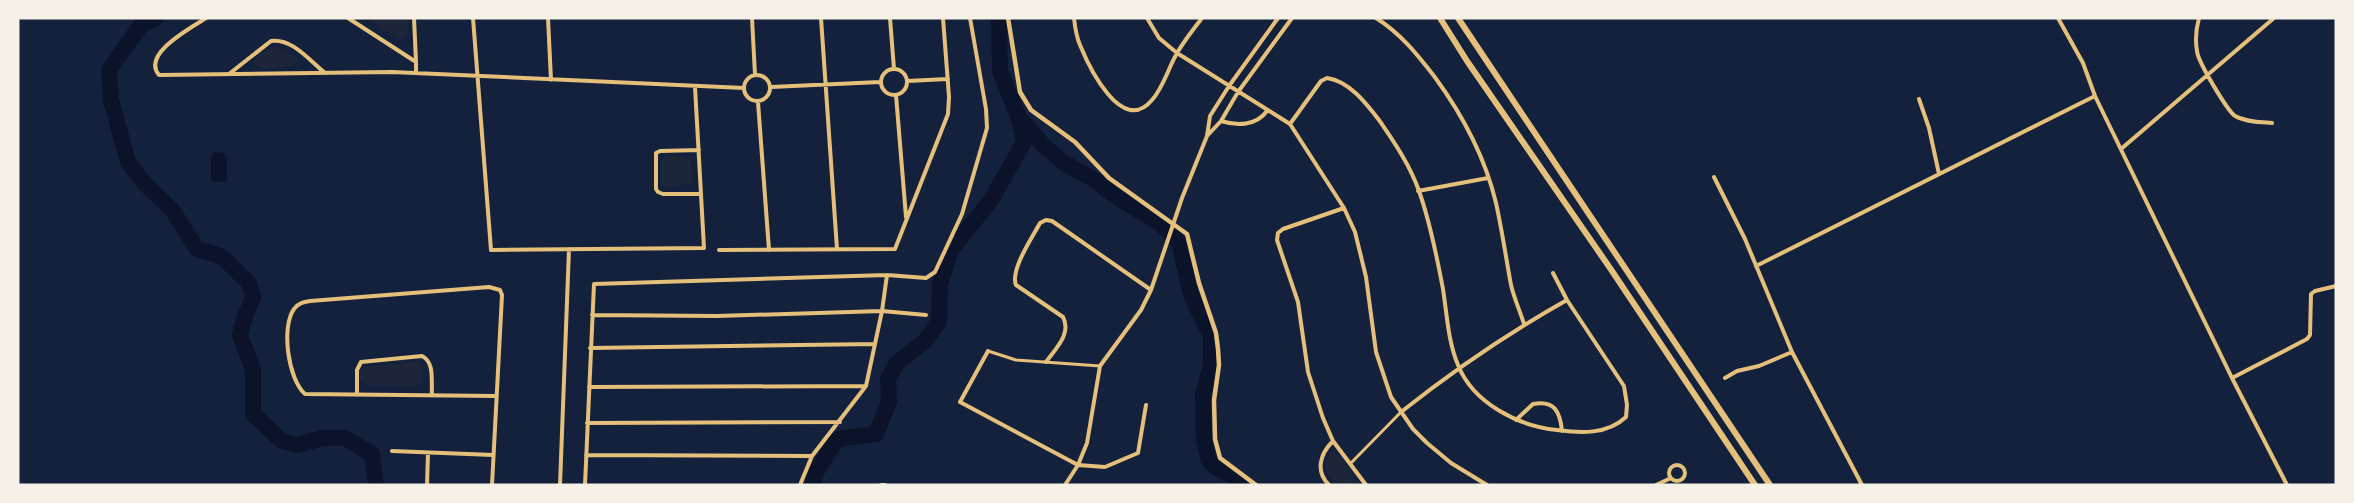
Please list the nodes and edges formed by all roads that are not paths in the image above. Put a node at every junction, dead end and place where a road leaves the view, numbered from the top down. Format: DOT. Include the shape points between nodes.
graph roads {
  1 [pos="206,18"];
  2 [pos="348,18"];
  3 [pos="414,18"];
  4 [pos="473,18"];
  5 [pos="548,18"];
  6 [pos="752,18"];
  7 [pos="821,18"];
  8 [pos="890,18"];
  9 [pos="943,18"];
  10 [pos="970,18"];
  11 [pos="1008,18"];
  12 [pos="1074,18"];
  13 [pos="1147,18"];
  14 [pos="1202,18"];
  15 [pos="1278,18"];
  16 [pos="1292,18"];
  17 [pos="1376,18"];
  18 [pos="1440,18"];
  19 [pos="1458,18"];
  20 [pos="2058,18"];
  21 [pos="2199,18"];
  22 [pos="2274,18"];
  23 [pos="1177,53"];
  24 [pos="416,62"];
  25 [pos="894,69"];
  26 [pos="325,73"];
  27 [pos="416,73"];
  28 [pos="229,75"];
  29 [pos="755,75"];
  30 [pos="2207,75"];
  31 [pos="477,76"];
  32 [pos="948,79"];
  33 [pos="551,80"];
  34 [pos="907,81"];
  35 [pos="880,82"];
  36 [pos="826,85"];
  37 [pos="1229,86"];
  38 [pos="695,87"];
  39 [pos="771,87"];
  40 [pos="744,88"];
  41 [pos="1238,92"];
  42 [pos="896,95"];
  43 [pos="2095,96"];
  44 [pos="1919,99"];
  45 [pos="758,102"];
  46 [pos="1267,111"];
  47 [pos="1221,121"];
  48 [pos="2272,123"];
  49 [pos="1290,124"];
  50 [pos="1207,136"];
  51 [pos="2121,149"];
  52 [pos="699,150"];
  53 [pos="1939,174"];
  54 [pos="1714,177"];
  55 [pos="1488,178"];
  56 [pos="1419,191"];
  57 [pos="701,194"];
  58 [pos="904,200"];
  59 [pos="914,200"];
  60 [pos="1344,208"];
  61 [pos="906,221"];
  62 [pos="569,249"];
  63 [pos="837,249"];
  64 [pos="719,250"];
  65 [pos="769,250"];
  66 [pos="1620,261"];
  67 [pos="1756,266"];
  68 [pos="1610,268"];
  69 [pos="1553,273"];
  70 [pos="887,275"];
  71 [pos="2336,286"];
  72 [pos="1151,290"];
  73 [pos="1567,300"];
  74 [pos="882,311"];
  75 [pos="592,315"];
  76 [pos="926,315"];
  77 [pos="1524,324"];
  78 [pos="875,344"];
  79 [pos="590,348"];
  80 [pos="988,351"];
  81 [pos="1792,352"];
  82 [pos="1046,362"];
  83 [pos="1100,366"];
  84 [pos="1458,367"];
  85 [pos="1725,378"];
  86 [pos="2232,378"];
  87 [pos="866,386"];
  88 [pos="589,387"];
  89 [pos="357,395"];
  90 [pos="432,395"];
  91 [pos="496,396"];
  92 [pos="1146,405"];
  93 [pos="1401,412"];
  94 [pos="1516,420"];
  95 [pos="840,422"];
  96 [pos="587,423"];
  97 [pos="1562,431"];
  98 [pos="1333,441"];
  99 [pos="392,452"];
  100 [pos="428,453"];
  101 [pos="493,455"];
  102 [pos="586,455"];
  103 [pos="812,456"];
  104 [pos="1350,464"];
  105 [pos="1078,465"];
  106 [pos="1671,478"];
  107 [pos="1680,480"];
  108 [pos="427,485"];
  109 [pos="492,485"];
  110 [pos="560,485"];
  111 [pos="585,485"];
  112 [pos="800,485"];
  113 [pos="1065,485"];
  114 [pos="1256,485"];
  115 [pos="1329,485"];
  116 [pos="1366,485"];
  117 [pos="1487,485"];
  118 [pos="1656,485"];
  119 [pos="1683,485"];
  120 [pos="1755,485"];
  121 [pos="1770,485"];
  122 [pos="1862,485"];
  123 [pos="2287,485"];
  1 -- 28 [label="street" via="170,42 159,53 155,67 159,75"];
  2 -- 24 [label="street"];
  3 -- 24 [label="street"];
  4 -- 31 [label="street"];
  5 -- 33 [label="street"];
  6 -- 29 [label="street"];
  7 -- 36 [label="street"];
  8 -- 25 [label="street"];
  9 -- 32 [label="street"];
  10 -- 70 [label="street" via="987,128 962,214 935,272 930,276"];
  11 -- 114 [label="street" via="1020,92 1031,110 1075,142 1108,178 1186,234 1218,349 1214,400 1220,458"];
  12 -- 23 [label="street" via="1080,45 1108,97 1131,110 1152,100"];
  13 -- 23 [label="street" via="1159,38"];
  14 -- 23 [label="street"];
  15 -- 37 [label="street"];
  16 -- 41 [label="street"];
  17 -- 55 [label="street" via="1417,54 1446,93 1471,134"];
  18 -- 68 [label="main road"];
  19 -- 66 [label="main road"];
  20 -- 43 [label="street" via="2083,63"];
  21 -- 30 [label="street" via="2197,54"];
  22 -- 30 [label="street"];
  23 -- 37 [label="street"];
  24 -- 27 [label="street"];
  25 -- 34 [label="street" via="904,73"];
  25 -- 35 [label="street" via="884,73"];
  26 -- 27 [label="street"];
  26 -- 28 [label="street"];
  26 -- 28 [label="street" via="290,44 279,40 271,41"];
  27 -- 31 [label="street"];
  29 -- 39 [label="street" via="764,76"];
  29 -- 40 [label="street" via="747,79"];
  30 -- 48 [label="street" via="2233,115"];
  30 -- 51 [label="street"];
  31 -- 33 [label="street"];
  31 -- 62 [label="street" via="491,250"];
  32 -- 34 [label="street"];
  32 -- 59 [label="street" via="948,114"];
  33 -- 38 [label="street"];
  34 -- 42 [label="street" via="905,90"];
  35 -- 36 [label="street"];
  35 -- 42 [label="street" via="886,93"];
  36 -- 39 [label="street"];
  36 -- 63 [label="street"];
  37 -- 41 [label="street"];
  37 -- 50 [label="street" via="1210,116"];
  38 -- 40 [label="street"];
  38 -- 52 [label="street"];
  39 -- 45 [label="street" via="766,99"];
  40 -- 45 [label="street" via="746,96"];
  41 -- 46 [label="street"];
  41 -- 47 [label="street"];
  42 -- 58 [label="street"];
  43 -- 51 [label="street"];
  43 -- 53 [label="street"];
  44 -- 53 [label="street"];
  45 -- 65 [label="street"];
  46 -- 47 [label="street" via="1249,123"];
  46 -- 49 [label="street"];
  47 -- 50 [label="street"];
  49 -- 56 [label="street" via="1321,81 1327,78 1342,83 1370,107"];
  49 -- 60 [label="street"];
  50 -- 72 [label="street"];
  51 -- 86 [label="street"];
  52 -- 57 [label="street"];
  52 -- 57 [label="street" via="656,153 656,189 663,194"];
  53 -- 67 [label="street"];
  54 -- 67 [label="street"];
  55 -- 56 [label="street"];
  55 -- 77 [label="street" via="1512,288"];
  56 -- 84 [label="street"];
  57 -- 62 [label="street" via="704,248"];
  58 -- 59 [label="street"];
  58 -- 61 [label="street"];
  59 -- 61 [label="street"];
  60 -- 93 [label="street" via="1361,253 1376,352 1391,397"];
  60 -- 98 [label="street" via="1283,229 1277,240 1298,302 1308,372"];
  61 -- 63 [label="street" via="895,249"];
  62 -- 110 [label="street"];
  63 -- 65 [label="street"];
  64 -- 65 [label="street"];
  66 -- 68 [label="main road"];
  66 -- 121 [label="main road"];
  67 -- 81 [label="street"];
  68 -- 120 [label="main road"];
  69 -- 73 [label="street"];
  70 -- 74 [label="street"];
  70 -- 75 [label="street" via="594,284"];
  71 -- 86 [label="street" via="2311,294 2307,339"];
  72 -- 82 [label="street" via="1052,220 1040,223 1014,279 1016,285 1066,323 1064,336"];
  72 -- 83 [label="street"];
  73 -- 77 [label="street"];
  73 -- 97 [label="street" via="1624,387 1627,405 1626,417 1609,429"];
  74 -- 75 [label="street"];
  74 -- 76 [label="street"];
  74 -- 78 [label="street"];
  75 -- 79 [label="street"];
  77 -- 84 [label="street"];
  78 -- 79 [label="street"];
  78 -- 87 [label="street"];
  79 -- 88 [label="street"];
  80 -- 82 [label="street" via="1016,360"];
  80 -- 105 [label="street" via="960,402"];
  81 -- 85 [label="street"];
  81 -- 122 [label="street"];
  82 -- 83 [label="street"];
  83 -- 105 [label="street" via="1091,426"];
  84 -- 93 [label="street"];
  84 -- 94 [label="street" via="1489,403"];
  86 -- 123 [label="street"];
  87 -- 88 [label="street"];
  87 -- 95 [label="street"];
  88 -- 96 [label="street"];
  89 -- 90 [label="street"];
  89 -- 90 [label="street" via="357,370 362,362 422,356 430,361"];
  89 -- 91 [label="street" via="314,395 302,391 290,362 287,340 296,307 310,301 489,287 500,290 502,295"];
  90 -- 91 [label="street"];
  91 -- 101 [label="street"];
  92 -- 105 [label="street" via="1138,453 1105,467"];
  93 -- 104 [label="street"];
  93 -- 117 [label="street" via="1451,464"];
  94 -- 97 [label="street"];
  94 -- 97 [label="street" via="1533,404 1548,403 1558,411"];
  95 -- 96 [label="street"];
  95 -- 103 [label="street"];
  96 -- 102 [label="street"];
  98 -- 104 [label="street"];
  98 -- 115 [label="street" via="1321,456 1320,465"];
  99 -- 100 [label="street"];
  100 -- 101 [label="street"];
  100 -- 108 [label="street"];
  101 -- 109 [label="street"];
  102 -- 103 [label="street"];
  102 -- 111 [label="street"];
  103 -- 112 [label="street"];
  104 -- 116 [label="street"];
  105 -- 113 [label="street"];
  106 -- 107 [label="street"];
  106 -- 107 [label="street" via="1671,468 1681,466 1685,474"];
  106 -- 118 [label="street"];
  107 -- 119 [label="street"];
}
